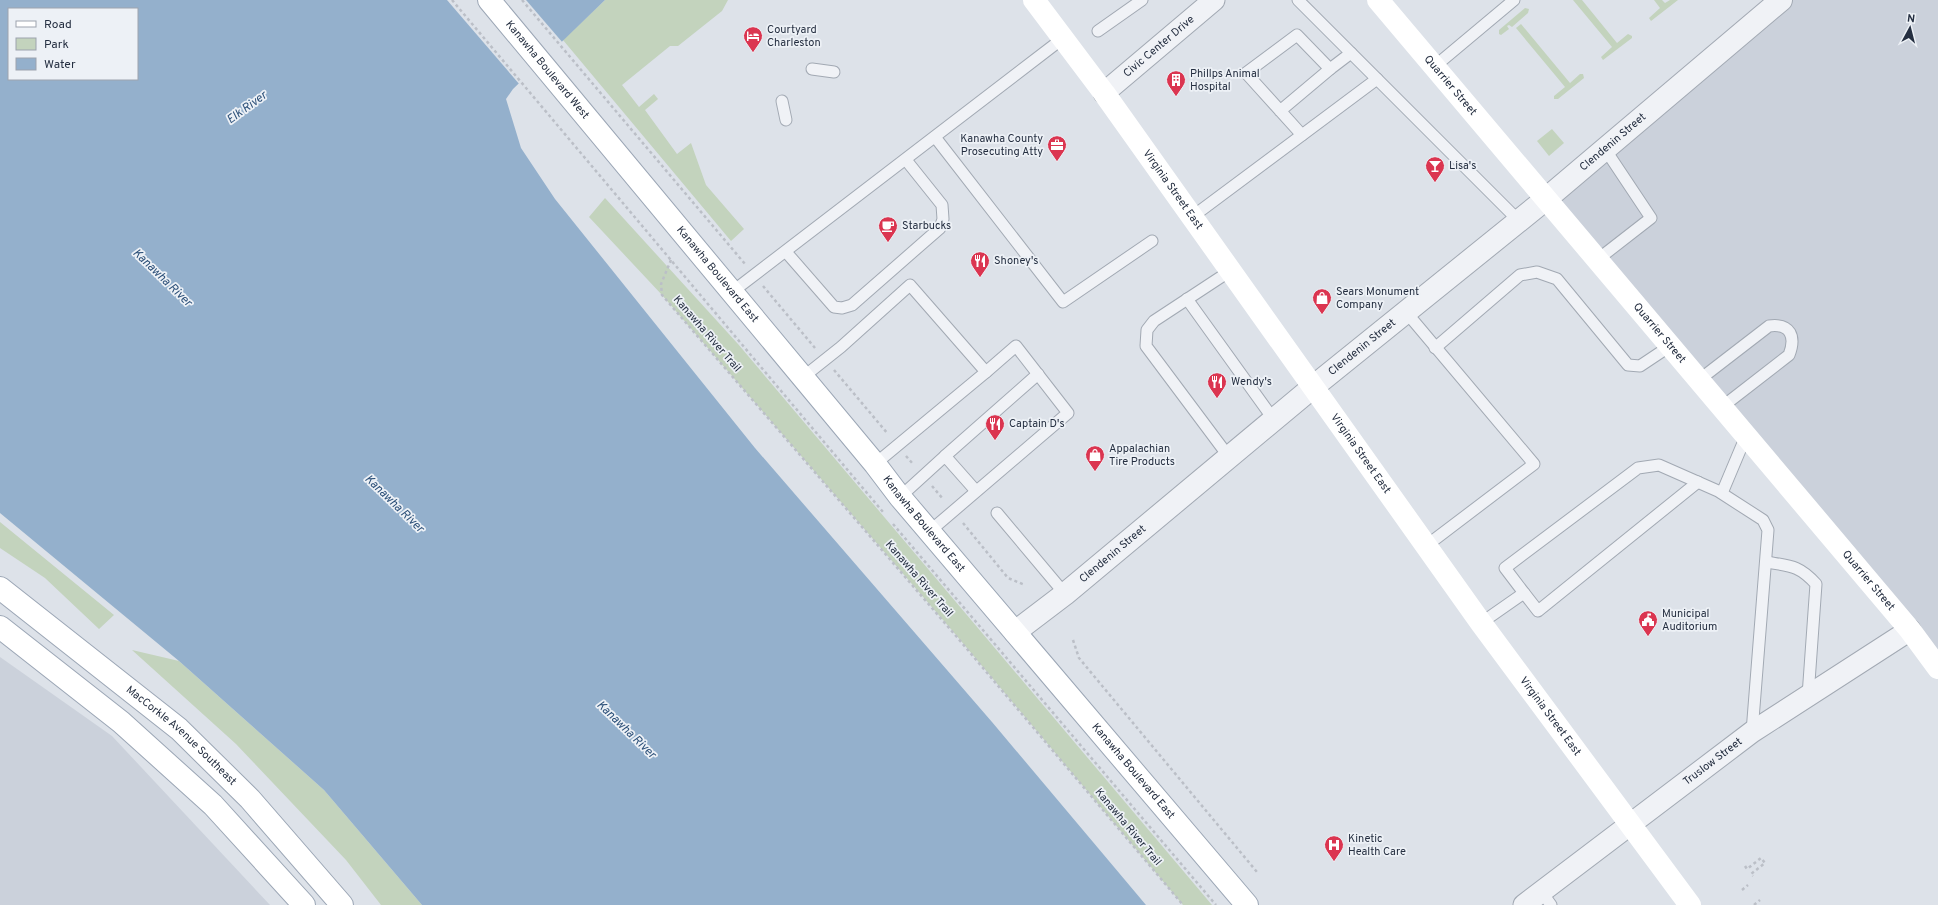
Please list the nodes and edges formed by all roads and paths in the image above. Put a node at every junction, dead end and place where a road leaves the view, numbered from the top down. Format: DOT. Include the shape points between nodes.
graph roads {
  1 [pos="452,0"];
  2 [pos="489,0"];
  3 [pos="522,0"];
  4 [pos="1034,0"];
  5 [pos="1142,0"];
  6 [pos="1214,0"];
  7 [pos="1298,0"];
  8 [pos="1378,0"];
  9 [pos="1514,0"];
  10 [pos="1781,0"];
  11 [pos="1098,31"];
  12 [pos="1062,39"];
  13 [pos="1351,53"];
  14 [pos="1434,67"];
  15 [pos="812,69"];
  16 [pos="1330,69"];
  17 [pos="834,72"];
  18 [pos="1377,79"];
  19 [pos="1104,94"];
  20 [pos="782,101"];
  21 [pos="1280,111"];
  22 [pos="786,120"];
  23 [pos="625,123"];
  24 [pos="1302,135"];
  25 [pos="935,137"];
  26 [pos="605,140"];
  27 [pos="1605,148"];
  28 [pos="586,157"];
  29 [pos="906,160"];
  30 [pos="1546,199"];
  31 [pos="1192,217"];
  32 [pos="1519,221"];
  33 [pos="1152,241"];
  34 [pos="786,252"];
  35 [pos="671,260"];
  36 [pos="1597,260"];
  37 [pos="1230,271"];
  38 [pos="732,292"];
  39 [pos="1186,300"];
  40 [pos="1406,312"];
  41 [pos="1670,346"];
  42 [pos="1435,348"];
  43 [pos="986,372"];
  44 [pos="1038,374"];
  45 [pos="802,378"];
  46 [pos="1699,380"];
  47 [pos="1313,387"];
  48 [pos="1722,407"];
  49 [pos="1274,420"];
  50 [pos="1746,436"];
  51 [pos="945,456"];
  52 [pos="1229,457"];
  53 [pos="875,464"];
  54 [pos="1698,482"];
  55 [pos="976,491"];
  56 [pos="1722,493"];
  57 [pos="900,497"];
  58 [pos="997,514"];
  59 [pos="930,531"];
  60 [pos="1426,546"];
  61 [pos="1766,562"];
  62 [pos="0,588"];
  63 [pos="1524,593"];
  64 [pos="1065,594"];
  65 [pos="1481,623"];
  66 [pos="0,627"];
  67 [pos="1910,630"];
  68 [pos="1015,632"];
  69 [pos="1073,640"];
  70 [pos="1938,668"];
  71 [pos="1808,696"];
  72 [pos="1752,732"];
  73 [pos="1630,824"];
  74 [pos="1745,866"];
  75 [pos="1257,872"];
  76 [pos="1752,876"];
  77 [pos="1748,885"];
  78 [pos="1742,890"];
  79 [pos="1760,900"];
  80 [pos="1534,902"];
  81 [pos="304,905"];
  82 [pos="342,905"];
  83 [pos="1183,905"];
  84 [pos="1247,905"];
  85 [pos="1690,905"];
  86 [pos="1754,905"];
  1 -- 28 [label="path"];
  2 -- 26 [label="main road, Kanawha Boulevard West"];
  3 -- 23 [label="path"];
  4 -- 12 [label="main road, Virginia Street East"];
  5 -- 11 [label="lane"];
  6 -- 19 [label="street, Civic Center Drive"];
  7 -- 13 [label="lane"];
  8 -- 14 [label="main road, Quarrier Street"];
  9 -- 14 [label="lane"];
  10 -- 27 [label="street, Clendenin Street"];
  12 -- 19 [label="main road, Virginia Street East"];
  12 -- 25 [label="lane"];
  13 -- 16 [label="lane"];
  13 -- 18 [label="lane"];
  14 -- 30 [label="main road, Quarrier Street"];
  15 -- 17 [label="lane"];
  16 -- 21 [label="lane"];
  16 -- 21 [label="lane" via="1297,35 1246,74"];
  18 -- 24 [label="lane"];
  18 -- 32 [label="lane"];
  19 -- 31 [label="main road, Virginia Street East"];
  20 -- 22 [label="lane"];
  21 -- 24 [label="lane"];
  24 -- 31 [label="lane"];
  25 -- 29 [label="lane"];
  25 -- 33 [label="lane" via="1063,302"];
  26 -- 38 [label="main road, Kanawha Boulevard East"];
  27 -- 30 [label="street, Clendenin Street"];
  27 -- 36 [label="lane" via="1651,218"];
  29 -- 34 [label="lane"];
  29 -- 34 [label="lane" via="942,205 943,219 940,228 852,305 834,307"];
  30 -- 32 [label="street, Clendenin Street"];
  30 -- 36 [label="main road, Quarrier Street"];
  31 -- 37 [label="main road, Virginia Street East"];
  32 -- 40 [label="street, Clendenin Street"];
  34 -- 38 [label="lane"];
  35 -- 83 [label="path, Kanawha River Trail" via="661,284 662,295 956,636"];
  36 -- 41 [label="main road, Quarrier Street"];
  37 -- 39 [label="lane"];
  37 -- 47 [label="main road, Virginia Street East"];
  38 -- 45 [label="main road, Kanawha Boulevard East"];
  39 -- 49 [label="lane"];
  39 -- 52 [label="lane" via="1154,321 1147,330 1146,346"];
  40 -- 42 [label="lane"];
  40 -- 47 [label="street, Clendenin Street"];
  41 -- 42 [label="lane" via="1640,366 1628,365 1557,279 1537,272 1520,274"];
  41 -- 46 [label="main road, Quarrier Street"];
  42 -- 60 [label="lane" via="1534,464"];
  43 -- 44 [label="lane" via="1016,346"];
  43 -- 45 [label="lane" via="910,285"];
  43 -- 53 [label="lane"];
  44 -- 51 [label="lane"];
  44 -- 55 [label="lane" via="1068,412"];
  45 -- 53 [label="main road, Kanawha Boulevard East"];
  46 -- 48 [label="main road, Quarrier Street"];
  46 -- 48 [label="lane" via="1769,326 1786,328 1792,335 1793,346 1789,355"];
  47 -- 49 [label="street, Clendenin Street"];
  47 -- 60 [label="main road, Virginia Street East"];
  48 -- 50 [label="main road, Quarrier Street"];
  49 -- 52 [label="street, Clendenin Street"];
  50 -- 56 [label="lane"];
  50 -- 67 [label="main road, Quarrier Street"];
  51 -- 55 [label="lane"];
  51 -- 57 [label="lane"];
  52 -- 64 [label="street, Clendenin Street"];
  53 -- 57 [label="main road, Kanawha Boulevard East"];
  54 -- 56 [label="lane"];
  54 -- 63 [label="lane" via="1538,611"];
  54 -- 63 [label="lane" via="1660,465 1638,468 1505,568"];
  55 -- 59 [label="lane"];
  56 -- 61 [label="lane" via="1763,520 1768,530"];
  57 -- 59 [label="main road, Kanawha Boulevard East"];
  58 -- 64 [label="lane"];
  59 -- 68 [label="main road, Kanawha Boulevard East"];
  60 -- 65 [label="main road, Virginia Street East"];
  61 -- 71 [label="lane" via="1794,566 1808,574 1816,584"];
  61 -- 72 [label="lane"];
  62 -- 82 [label="main road, MacCorkle Avenue Southeast" via="179,729 250,799"];
  63 -- 65 [label="lane"];
  64 -- 68 [label="street, Clendenin Street"];
  65 -- 73 [label="main road, Virginia Street East"];
  66 -- 81 [label="main road" via="121,722 213,805"];
  67 -- 70 [label="main road, Quarrier Street"];
  67 -- 71 [label="street, Truslow Street"];
  68 -- 84 [label="main road, Kanawha Boulevard East"];
  69 -- 75 [label="path" via="1079,658"];
  71 -- 72 [label="street, Truslow Street"];
  72 -- 73 [label="street, Truslow Street"];
  73 -- 80 [label="street, Truslow Street"];
  73 -- 85 [label="main road, Virginia Street East"];
  74 -- 76 [label="path" via="1747,869 1761,858 1765,863 1750,874"];
  77 -- 78 [label="path"];
  79 -- 86 [label="path"];
}
